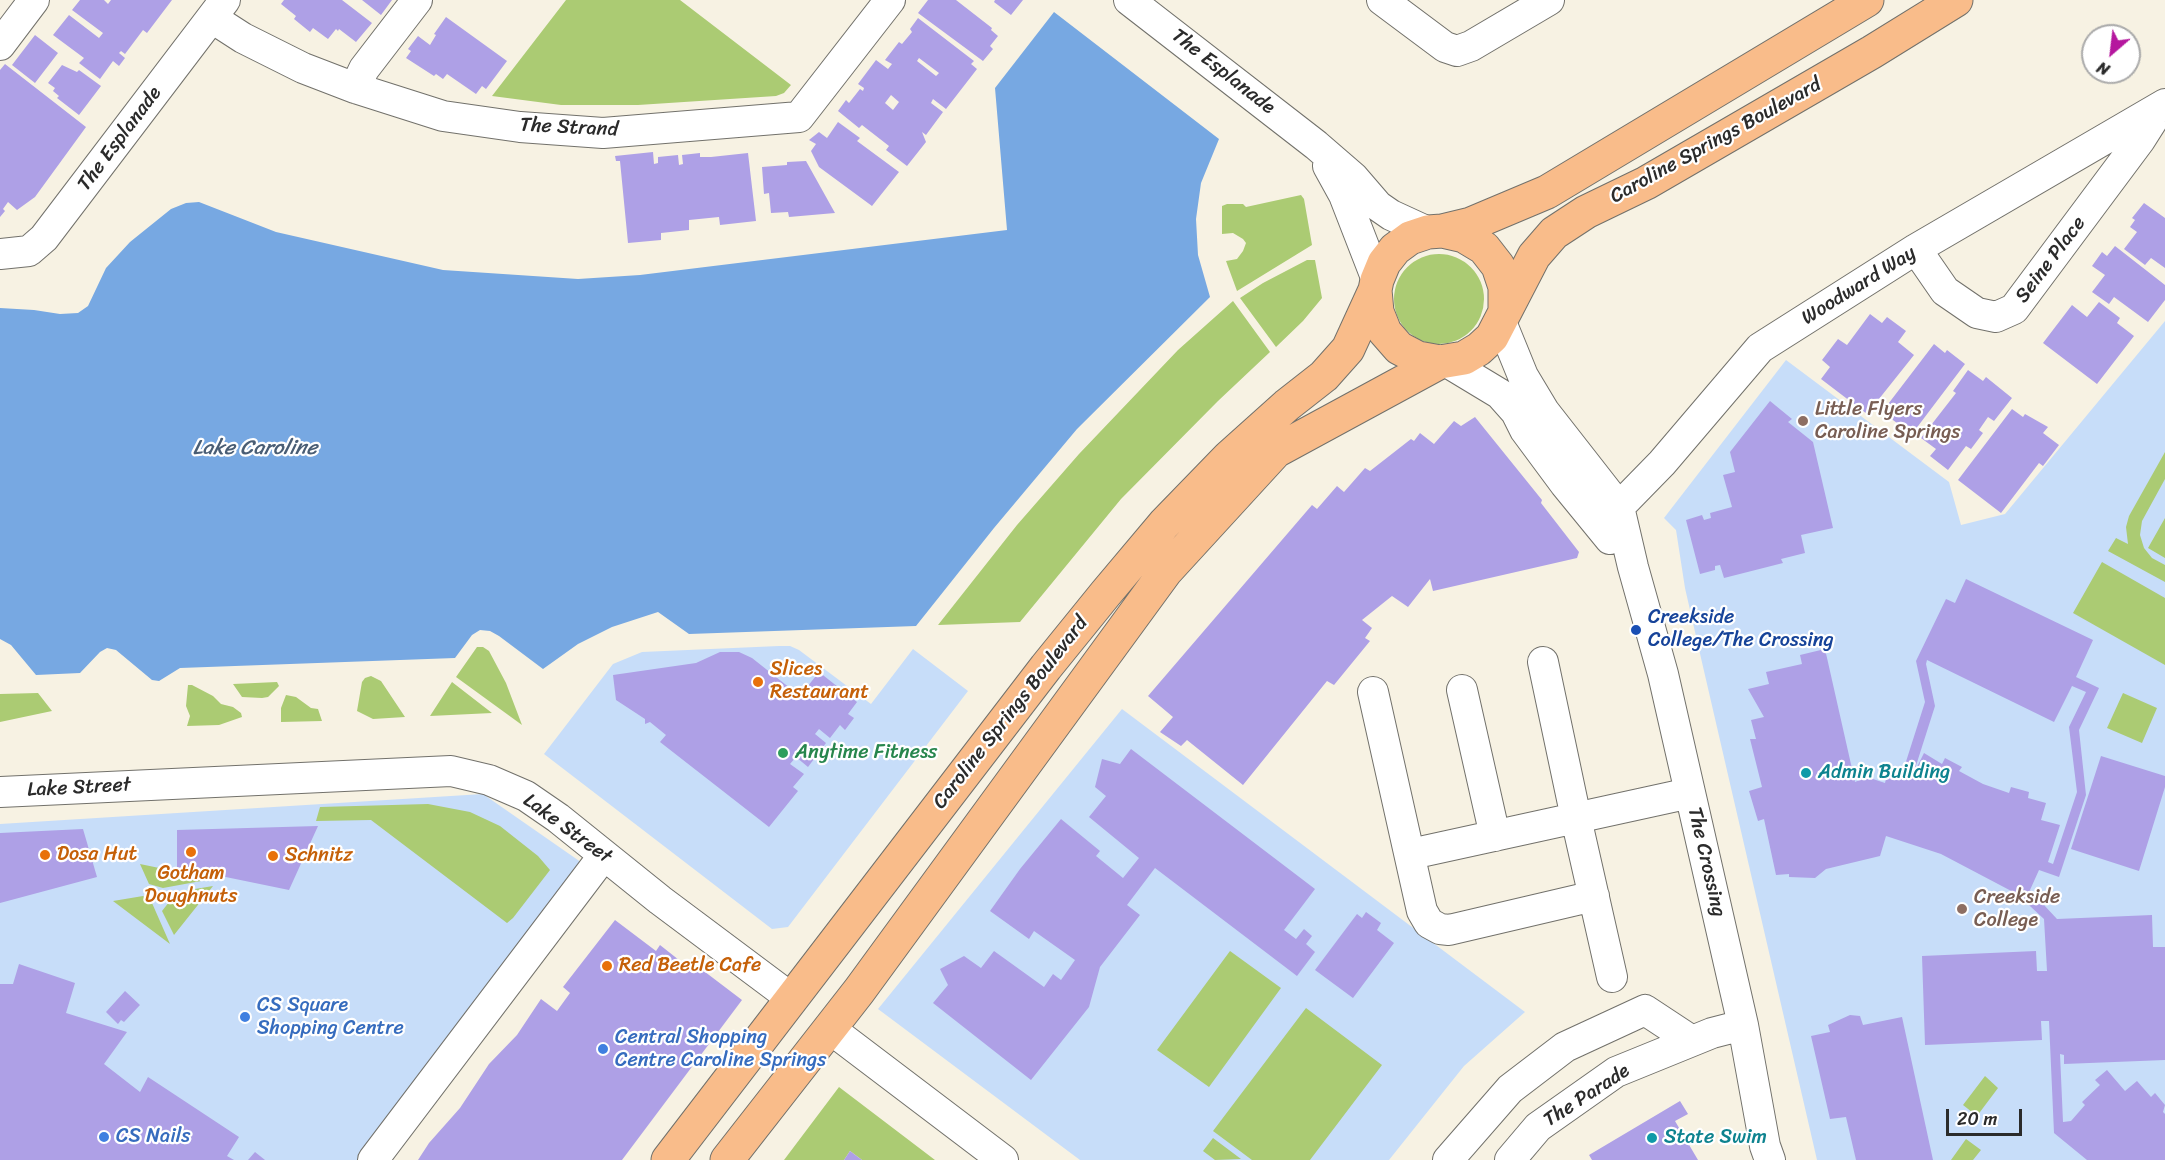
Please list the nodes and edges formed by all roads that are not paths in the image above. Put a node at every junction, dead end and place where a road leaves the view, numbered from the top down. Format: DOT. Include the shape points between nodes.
graph roads {
  1 [pos="34,0"];
  2 [pos="417,0"];
  3 [pos="1129,0"];
  4 [pos="1382,0"];
  5 [pos="1549,0"];
  6 [pos="1867,0"];
  7 [pos="1956,0"];
  8 [pos="888,1"];
  9 [pos="218,9"];
  10 [pos="0,45"];
  11 [pos="355,88"];
  12 [pos="2164,105"];
  13 [pos="1316,145"];
  14 [pos="1435,231"];
  15 [pos="1916,249"];
  16 [pos="0,254"];
  17 [pos="1376,285"];
  18 [pos="1503,316"];
  19 [pos="1443,362"];
  20 [pos="1609,516"];
  21 [pos="1543,662"];
  22 [pos="1462,690"];
  23 [pos="1373,692"];
  24 [pos="0,792"];
  25 [pos="1690,793"];
  26 [pos="1576,818"];
  27 [pos="1496,836"];
  28 [pos="1411,854"];
  29 [pos="604,855"];
  30 [pos="1594,896"];
  31 [pos="1612,977"];
  32 [pos="791,998"];
  33 [pos="1743,1025"];
  34 [pos="829,1028"];
  35 [pos="1692,1041"];
  36 [pos="373,1160"];
  37 [pos="669,1160"];
  38 [pos="727,1160"];
  39 [pos="1003,1160"];
  40 [pos="1448,1160"];
  41 [pos="1510,1160"];
  42 [pos="1770,1160"];
  1 -- 10 [label="street"];
  2 -- 11 [label="street" via="364,69"];
  3 -- 13 [label="street, The Esplanade"];
  4 -- 5 [label="street" via="1444,47 1457,51"];
  6 -- 14 [label="main road, Caroline Springs Boulevard" via="1547,192 1471,224"];
  7 -- 18 [label="main road, Caroline Springs Boulevard" via="1657,177 1554,233 1534,256"];
  8 -- 11 [label="street, The Strand" via="799,117 603,133 443,116"];
  9 -- 11 [label="street, The Strand" via="243,38"];
  9 -- 16 [label="street, The Esplanade" via="44,238 29,251"];
  12 -- 15 [label="street, Woodward Way"];
  12 -- 15 [label="street, Seine Place" via="2014,309 1996,317 1977,313 1945,291"];
  13 -- 14 [label="street, The Esplanade" via="1353,177 1378,206"];
  13 -- 17 [label="street, The Esplanade" via="1344,195"];
  14 -- 17 [label="main road" via="1410,238 1395,249 1384,263"];
  14 -- 18 [label="main road" via="1464,236 1484,248 1498,266 1505,287"];
  15 -- 20 [label="street, Woodward Way" via="1760,348 1662,463"];
  17 -- 19 [label="main road" via="1377,312 1385,332 1400,348 1418,358"];
  17 -- 32 [label="main road, Caroline Springs Boulevard" via="1348,349 1324,376 1229,457 1164,524 1038,676"];
  18 -- 19 [label="main road" via="1492,337 1479,349 1464,358"];
  18 -- 20 [label="street, The Crossing" via="1523,376"];
  19 -- 20 [label="street, The Crossing" via="1500,394 1565,483"];
  19 -- 34 [label="main road, Caroline Springs Boulevard" via="1276,452 1166,571"];
  20 -- 25 [label="street, The Crossing" via="1633,567"];
  21 -- 26 [label="street"];
  22 -- 27 [label="street"];
  23 -- 28 [label="street"];
  24 -- 29 [label="street, Lake Street" via="451,771 489,780 526,796"];
  25 -- 26 [label="street"];
  25 -- 33 [label="street, The Crossing"];
  26 -- 27 [label="street"];
  26 -- 30 [label="street"];
  27 -- 28 [label="street"];
  28 -- 30 [label="street" via="1422,911 1429,923 1440,929"];
  29 -- 32 [label="street, Lake Street"];
  29 -- 36 [label="street"];
  30 -- 31 [label="street"];
  32 -- 34 [label="main road, Lake Street"];
  32 -- 37 [label="main road, Caroline Springs Boulevard"];
  33 -- 35 [label="street, The Parade"];
  33 -- 42 [label="street, The Crossing"];
  34 -- 38 [label="main road, Caroline Springs Boulevard"];
  34 -- 39 [label="street, Lake Street"];
  35 -- 40 [label="street" via="1645,1010 1565,1047 1510,1089"];
  35 -- 41 [label="street, The Parade" via="1616,1072 1538,1127"];
}
